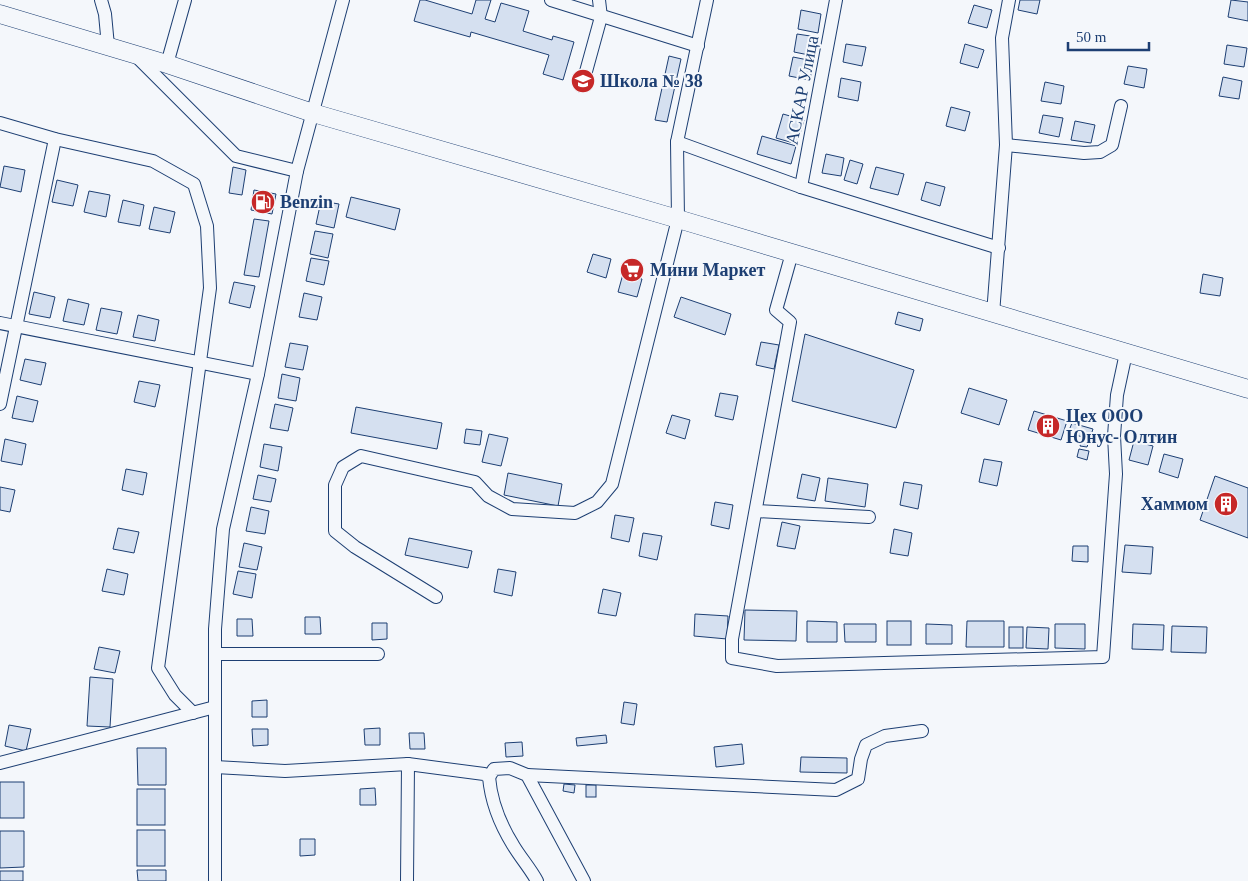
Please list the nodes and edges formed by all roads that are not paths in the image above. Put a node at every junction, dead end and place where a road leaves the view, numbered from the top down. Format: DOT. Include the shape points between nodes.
graph roads {
  1 [pos="101,0"];
  2 [pos="185,0"];
  3 [pos="343,0"];
  4 [pos="551,0"];
  5 [pos="599,0"];
  6 [pos="707,0"];
  7 [pos="836,0"];
  8 [pos="1008,0"];
  9 [pos="0,14"];
  10 [pos="601,17"];
  11 [pos="108,46"];
  12 [pos="698,46"];
  13 [pos="134,54"];
  14 [pos="167,64"];
  15 [pos="582,86"];
  16 [pos="1121,106"];
  17 [pos="313,113"];
  18 [pos="0,123"];
  19 [pos="55,139"];
  20 [pos="678,142"];
  21 [pos="1006,145"];
  22 [pos="296,171"];
  23 [pos="802,187"];
  24 [pos="678,219"];
  25 [pos="999,248"];
  26 [pos="792,253"];
  27 [pos="993,314"];
  28 [pos="0,323"];
  29 [pos="16,326"];
  30 [pos="1126,353"];
  31 [pos="200,362"];
  32 [pos="258,374"];
  33 [pos="1248,389"];
  34 [pos="0,404"];
  35 [pos="756,511"];
  36 [pos="869,518"];
  37 [pos="436,597"];
  38 [pos="215,654"];
  39 [pos="378,654"];
  40 [pos="215,707"];
  41 [pos="193,713"];
  42 [pos="922,731"];
  43 [pos="0,763"];
  44 [pos="408,764"];
  45 [pos="215,767"];
  46 [pos="526,775"];
  47 [pos="489,778"];
  48 [pos="215,881"];
  49 [pos="406,881"];
  50 [pos="537,881"];
  51 [pos="584,881"];
  1 -- 11 [label="street"];
  2 -- 14 [label="street"];
  3 -- 17 [label="street"];
  4 -- 10 [label="street"];
  5 -- 10 [label="street"];
  6 -- 12 [label="street"];
  7 -- 23 [label="street, АСКАР Улица"];
  8 -- 21 [label="street" via="1002,38"];
  9 -- 11 [label="highway"];
  10 -- 12 [label="street"];
  10 -- 15 [label="street"];
  11 -- 13 [label="highway"];
  12 -- 20 [label="street"];
  13 -- 14 [label="highway"];
  13 -- 22 [label="street" via="236,156"];
  14 -- 17 [label="highway"];
  16 -- 21 [label="street" via="1112,145 1100,152"];
  17 -- 22 [label="street"];
  17 -- 24 [label="highway"];
  18 -- 19 [label="street"];
  19 -- 29 [label="street"];
  19 -- 31 [label="street" via="153,161 194,184 208,226 210,288"];
  20 -- 23 [label="street"];
  20 -- 24 [label="street"];
  21 -- 25 [label="street"];
  22 -- 32 [label="street"];
  23 -- 25 [label="street"];
  24 -- 26 [label="highway"];
  24 -- 37 [label="street" via="612,484 597,502 575,513 512,509 488,496 475,482 361,456 343,467 335,485 335,531"];
  25 -- 27 [label="street"];
  26 -- 27 [label="highway"];
  26 -- 35 [label="street" via="776,310 790,322"];
  27 -- 30 [label="highway"];
  28 -- 29 [label="street"];
  29 -- 31 [label="street"];
  29 -- 34 [label="street"];
  30 -- 33 [label="highway"];
  30 -- 35 [label="street" via="1117,395 1116,474 1103,657 777,666 732,658 732,639"];
  31 -- 32 [label="street"];
  31 -- 41 [label="street" via="158,668 175,695"];
  32 -- 38 [label="street" via="223,529"];
  35 -- 36 [label="street"];
  38 -- 39 [label="street"];
  38 -- 40 [label="street"];
  40 -- 41 [label="street"];
  40 -- 45 [label="street"];
  41 -- 43 [label="street"];
  42 -- 46 [label="street" via="885,736 866,745 858,779 836,790"];
  44 -- 45 [label="street" via="285,771"];
  44 -- 47 [label="street" via="484,774"];
  44 -- 49 [label="street"];
  45 -- 48 [label="street"];
  46 -- 47 [label="street" via="510,768 494,770"];
  46 -- 51 [label="street"];
  47 -- 50 [label="street" via="500,822"];
}
